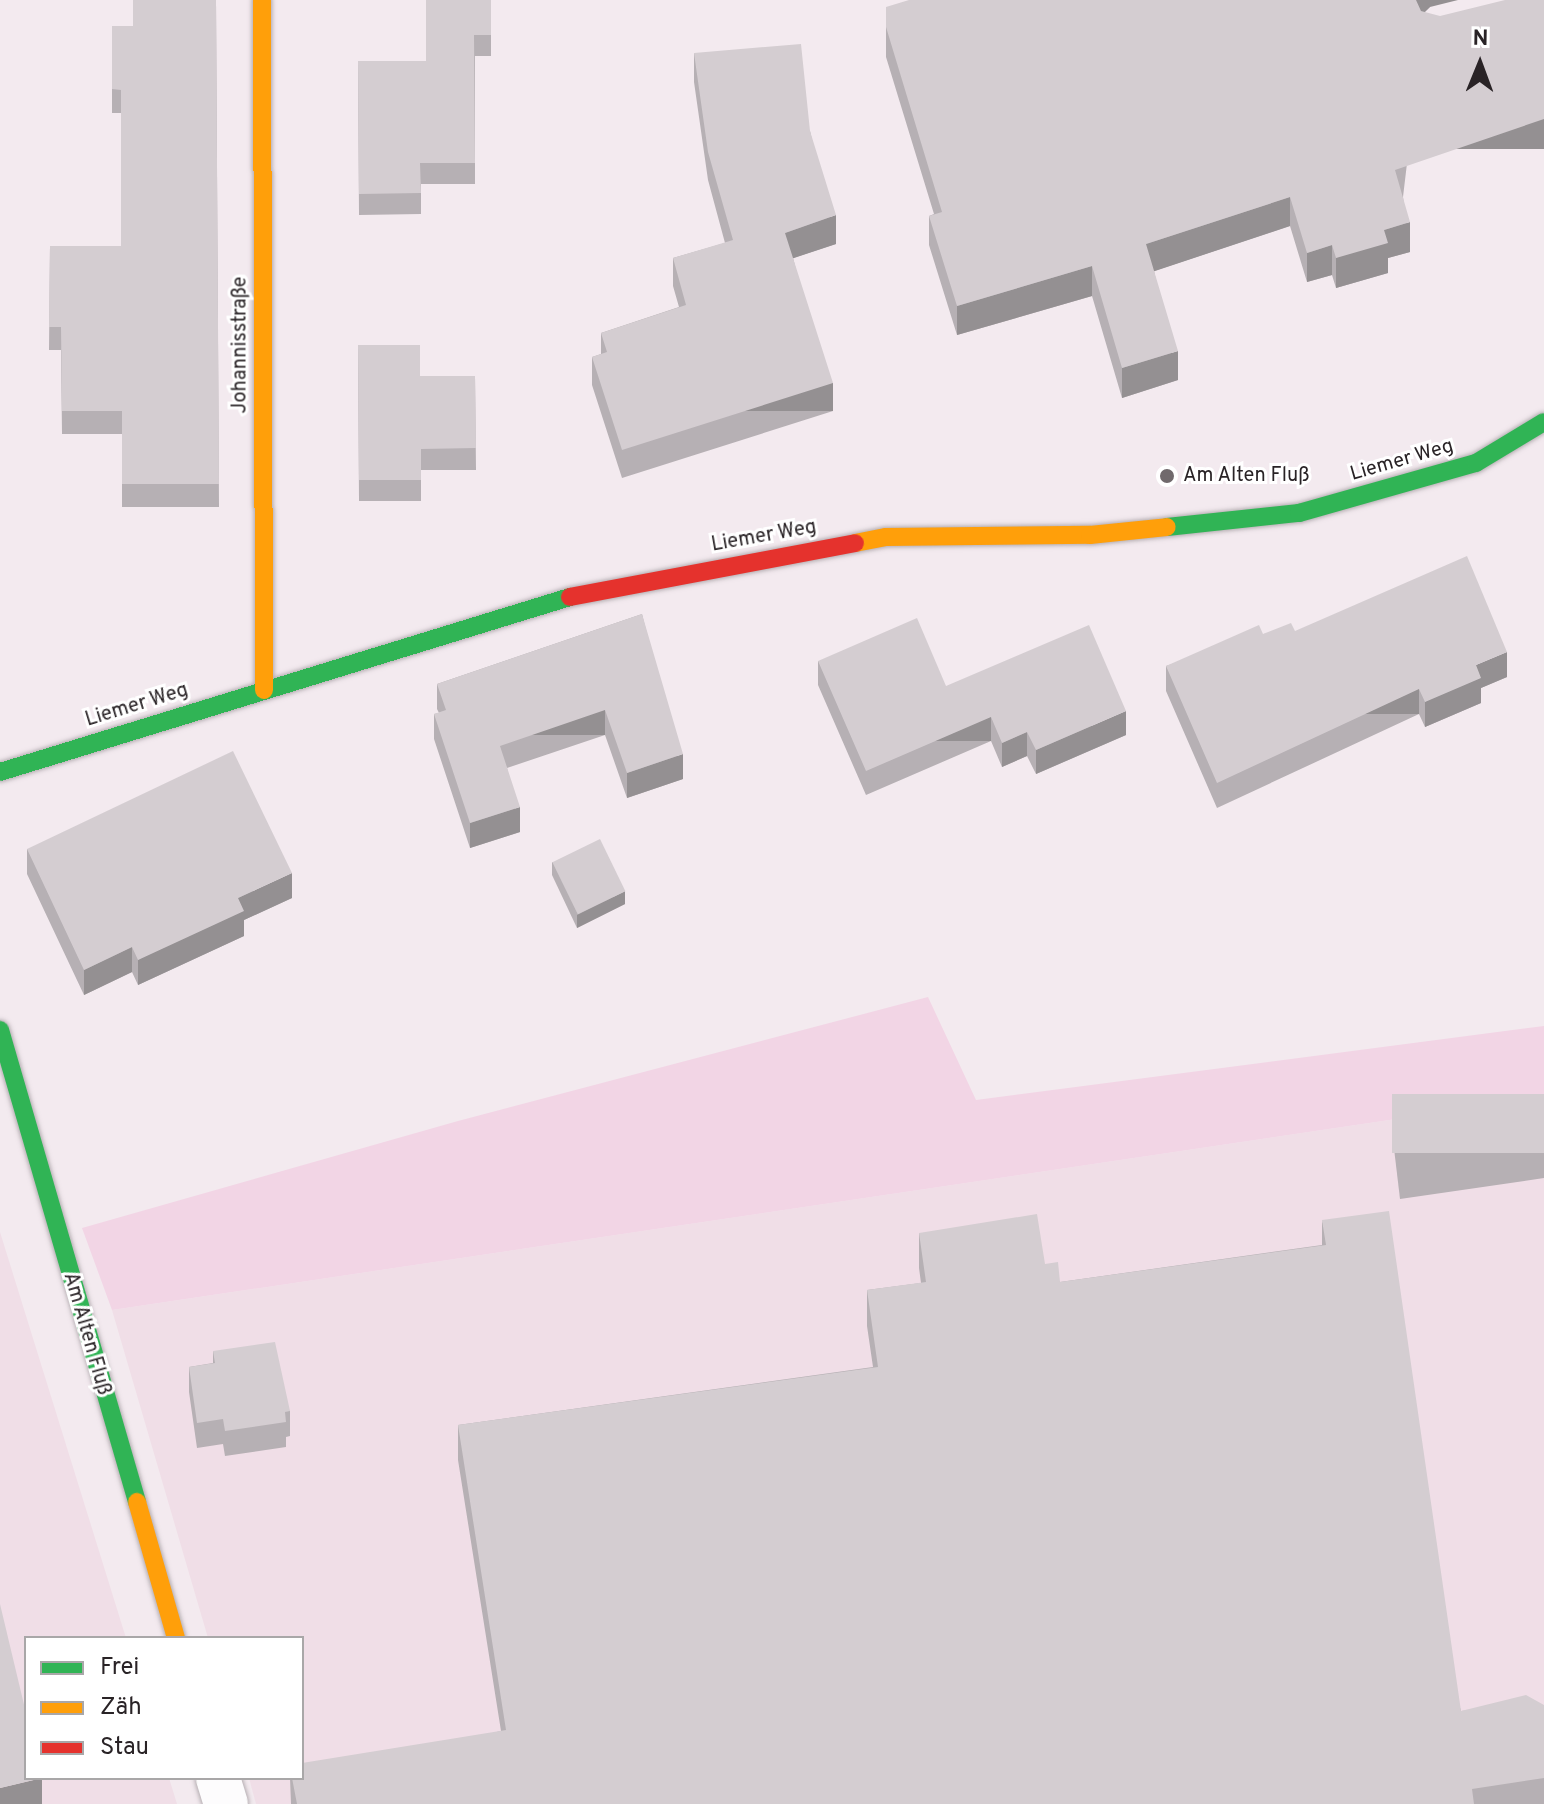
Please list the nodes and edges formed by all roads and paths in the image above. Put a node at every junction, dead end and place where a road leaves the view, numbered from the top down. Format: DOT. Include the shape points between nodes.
graph roads {
  1 [pos="262,0"];
  2 [pos="1544,422"];
  3 [pos="264,690"];
  4 [pos="0,772"];
  5 [pos="0,1030"];
  6 [pos="175,1636"];
  7 [pos="219,1780"];
  8 [pos="226,1804"];
  1 -- 3 [label="street, Johannisstraße"];
  2 -- 3 [label="street, Liemer Weg" via="1476,463 1299,513 1090,535 870,540 596,589"];
  3 -- 4 [label="street, Liemer Weg"];
  5 -- 6 [label="street, Am Alten Fluß"];
  7 -- 8 [label="street"];
}
